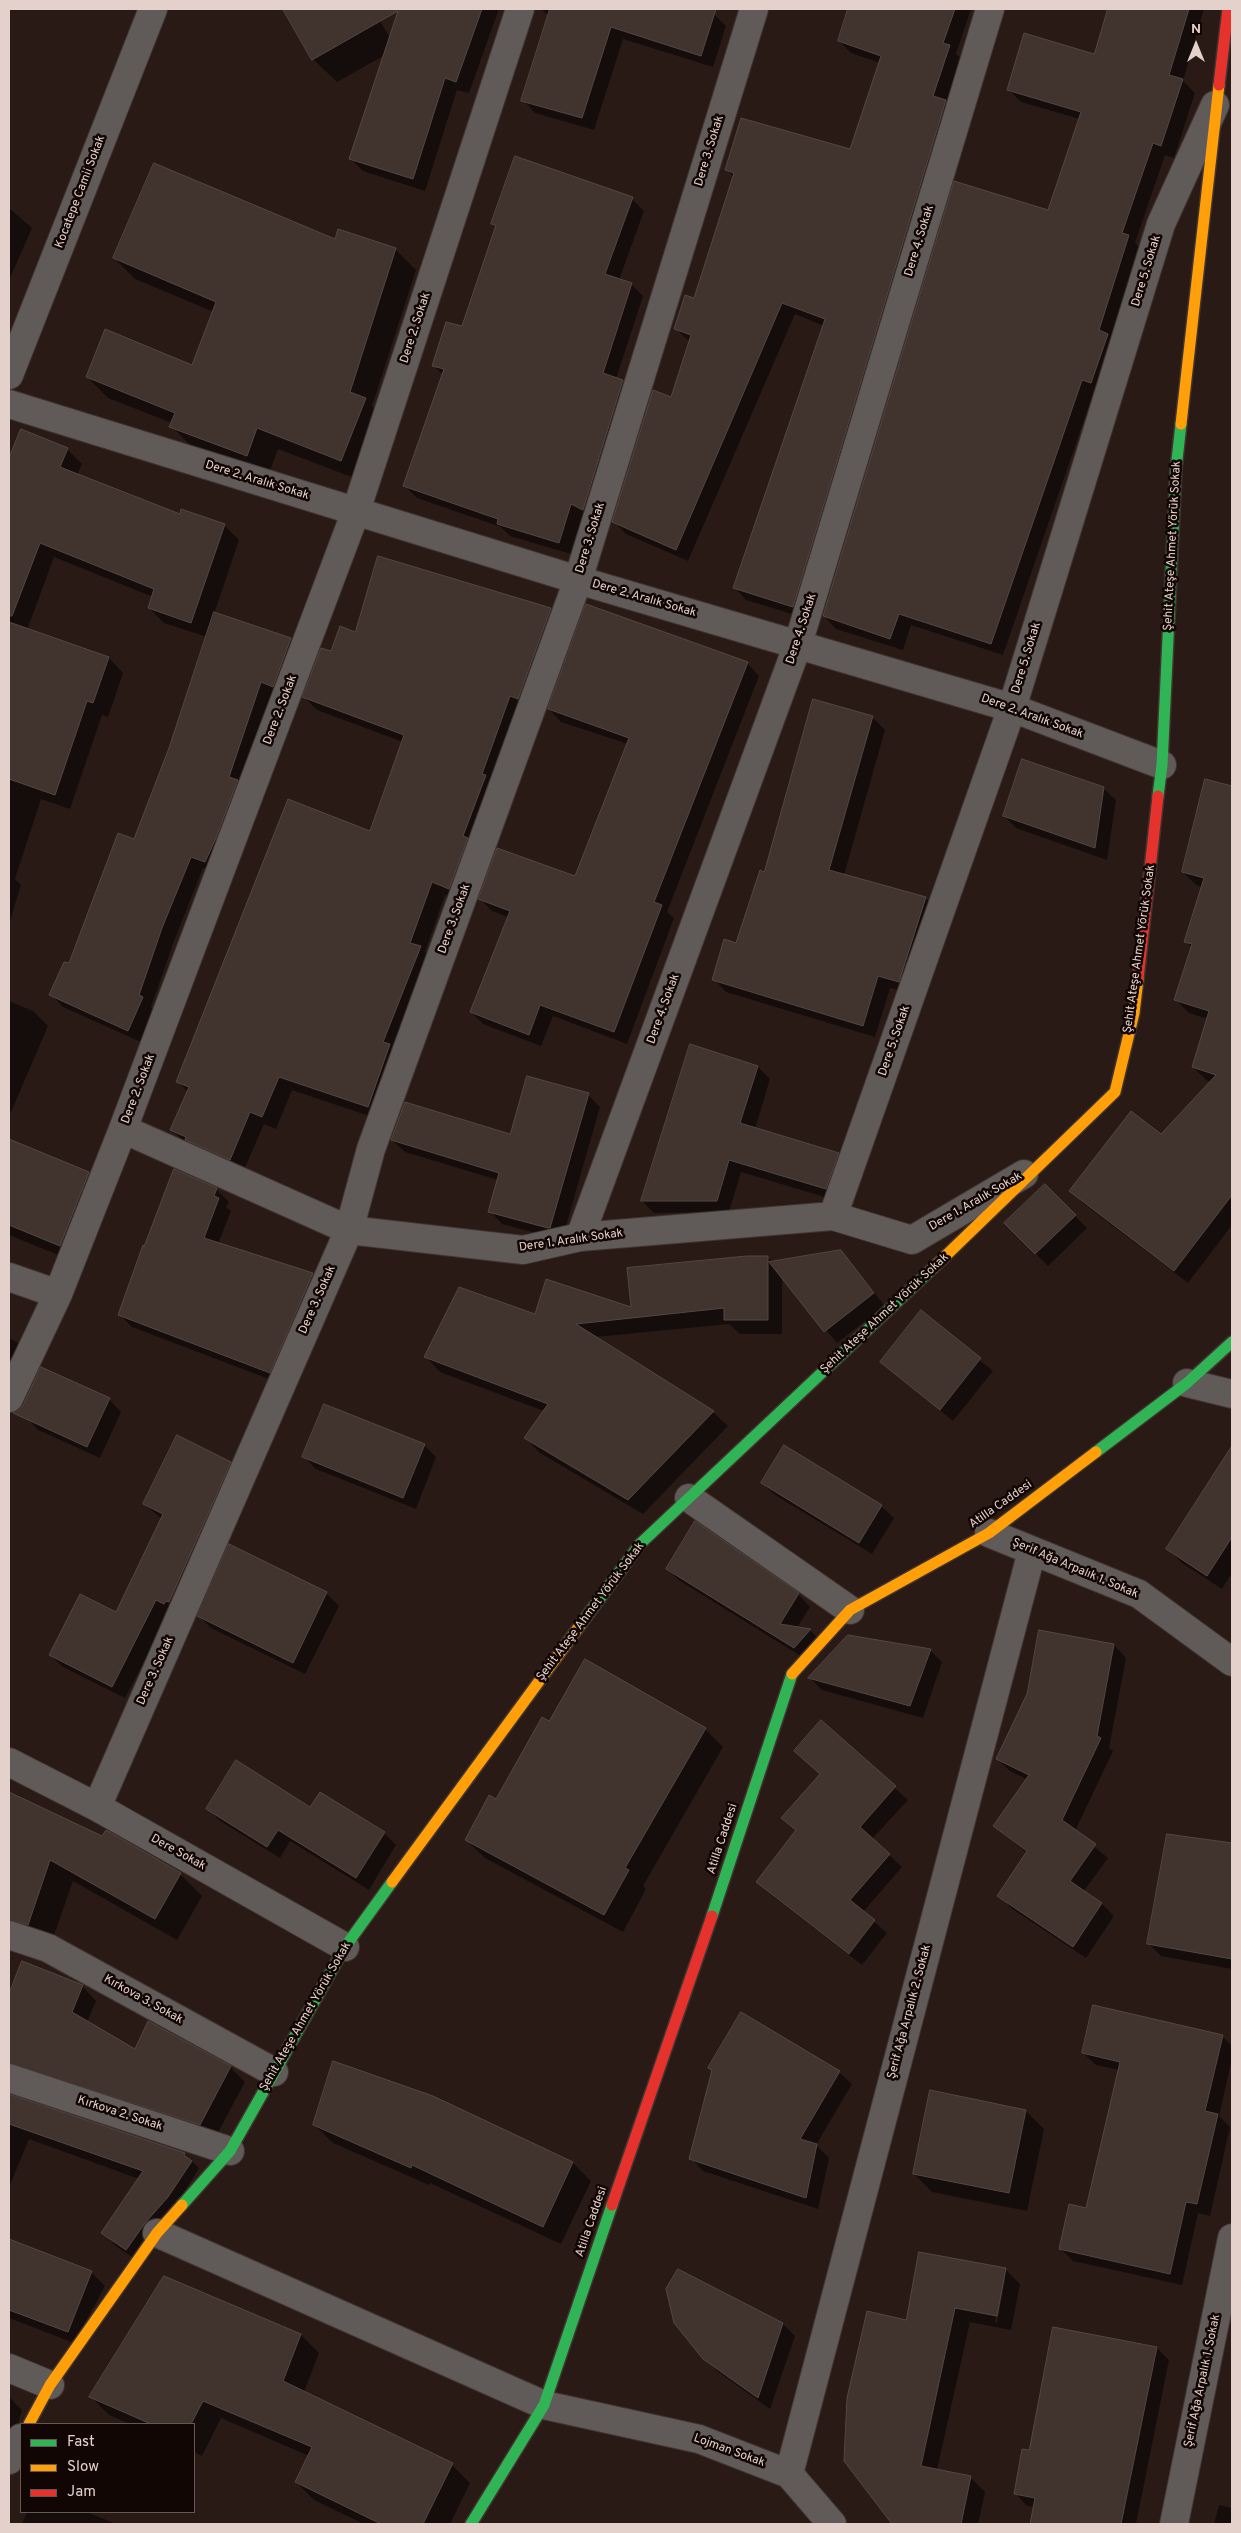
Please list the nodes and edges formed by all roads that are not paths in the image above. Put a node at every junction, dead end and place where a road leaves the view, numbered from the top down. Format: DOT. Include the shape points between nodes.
graph roads {
  1 [pos="153,9"];
  2 [pos="520,9"];
  3 [pos="754,9"];
  4 [pos="990,9"];
  5 [pos="1228,9"];
  6 [pos="1217,99"];
  7 [pos="9,376"];
  8 [pos="9,404"];
  9 [pos="356,511"];
  10 [pos="578,580"];
  11 [pos="798,644"];
  12 [pos="1012,708"];
  13 [pos="1162,765"];
  14 [pos="123,1129"];
  15 [pos="1046,1161"];
  16 [pos="833,1216"];
  17 [pos="349,1230"];
  18 [pos="580,1237"];
  19 [pos="9,1277"];
  20 [pos="58,1294"];
  21 [pos="1232,1342"];
  22 [pos="1188,1383"];
  23 [pos="1232,1394"];
  24 [pos="9,1398"];
  25 [pos="689,1498"];
  26 [pos="988,1533"];
  27 [pos="1032,1551"];
  28 [pos="850,1610"];
  29 [pos="1232,1662"];
  30 [pos="9,1762"];
  31 [pos="97,1807"];
  32 [pos="9,1935"];
  33 [pos="345,1947"];
  34 [pos="274,2072"];
  35 [pos="9,2078"];
  36 [pos="230,2150"];
  37 [pos="157,2233"];
  38 [pos="1232,2238"];
  39 [pos="9,2368"];
  40 [pos="50,2385"];
  41 [pos="544,2405"];
  42 [pos="30,2423"];
  43 [pos="20,2440"];
  44 [pos="9,2460"];
  45 [pos="788,2474"];
  46 [pos="471,2524"];
  47 [pos="832,2524"];
  48 [pos="1174,2524"];
  1 -- 7 [label="street, Kocatepe Camii Sokak"];
  2 -- 9 [label="street, Dere 2. Sokak"];
  3 -- 10 [label="street, Dere 3. Sokak"];
  4 -- 11 [label="street, Dere 4. Sokak"];
  5 -- 6 [label="street, Şehit Ateşe Ahmet Yörük Sokak"];
  6 -- 12 [label="street, Dere 5. Sokak" via="1161,224"];
  6 -- 13 [label="street, Şehit Ateşe Ahmet Yörük Sokak" via="1176,469"];
  8 -- 9 [label="street, Dere 2. Aralık Sokak"];
  9 -- 10 [label="street, Dere 2. Aralık Sokak"];
  9 -- 14 [label="street, Dere 2. Sokak"];
  10 -- 11 [label="street, Dere 2. Aralık Sokak"];
  10 -- 17 [label="street, Dere 3. Sokak" via="371,1150"];
  11 -- 12 [label="street, Dere 2. Aralık Sokak"];
  11 -- 18 [label="street, Dere 4. Sokak"];
  12 -- 13 [label="street, Dere 2. Aralık Sokak"];
  12 -- 16 [label="street, Dere 5. Sokak"];
  13 -- 15 [label="street, Şehit Ateşe Ahmet Yörük Sokak" via="1134,1013 1115,1092"];
  14 -- 17 [label="street, Dere 1. Aralık Sokak"];
  14 -- 20 [label="street, Dere 2. Sokak"];
  15 -- 16 [label="street, Dere 1. Aralık Sokak" via="912,1240"];
  15 -- 25 [label="street, Şehit Ateşe Ahmet Yörük Sokak"];
  16 -- 18 [label="street, Dere 1. Aralık Sokak"];
  17 -- 18 [label="street, Dere 1. Aralık Sokak" via="523,1250"];
  17 -- 31 [label="street, Dere 3. Sokak"];
  19 -- 20 [label="street"];
  20 -- 24 [label="street, Dere 2. Sokak"];
  21 -- 22 [label="street, Atilla Caddesi"];
  22 -- 23 [label="street"];
  22 -- 26 [label="street, Atilla Caddesi"];
  25 -- 28 [label="street"];
  25 -- 33 [label="street, Şehit Ateşe Ahmet Yörük Sokak" via="640,1544"];
  26 -- 27 [label="street, Şerif Ağa Arpalık 1. Sokak"];
  26 -- 28 [label="street, Atilla Caddesi"];
  27 -- 29 [label="street, Şerif Ağa Arpalık 1. Sokak" via="1139,1594"];
  27 -- 45 [label="street, Şerif Ağa Arpalık 2. Sokak"];
  28 -- 41 [label="street, Atilla Caddesi" via="792,1673 728,1871"];
  30 -- 31 [label="street, Dere Sokak"];
  31 -- 33 [label="street, Dere Sokak"];
  32 -- 34 [label="street, Kırkova 3. Sokak" via="48,1948"];
  33 -- 34 [label="street, Şehit Ateşe Ahmet Yörük Sokak"];
  34 -- 36 [label="street, Şehit Ateşe Ahmet Yörük Sokak"];
  35 -- 36 [label="street, Kırkova 2. Sokak"];
  36 -- 37 [label="street, Şehit Ateşe Ahmet Yörük Sokak"];
  37 -- 40 [label="street, Şehit Ateşe Ahmet Yörük Sokak"];
  37 -- 41 [label="street, Lojman Sokak"];
  38 -- 48 [label="street, Şerif Ağa Arpalık 1. Sokak"];
  39 -- 40 [label="street"];
  40 -- 42 [label="street, Şehit Ateşe Ahmet Yörük Sokak"];
  41 -- 45 [label="street, Lojman Sokak" via="699,2439"];
  41 -- 46 [label="street, Atilla Caddesi"];
  43 -- 44 [label="street"];
  45 -- 47 [label="street, Lojman Sokak"];
}
